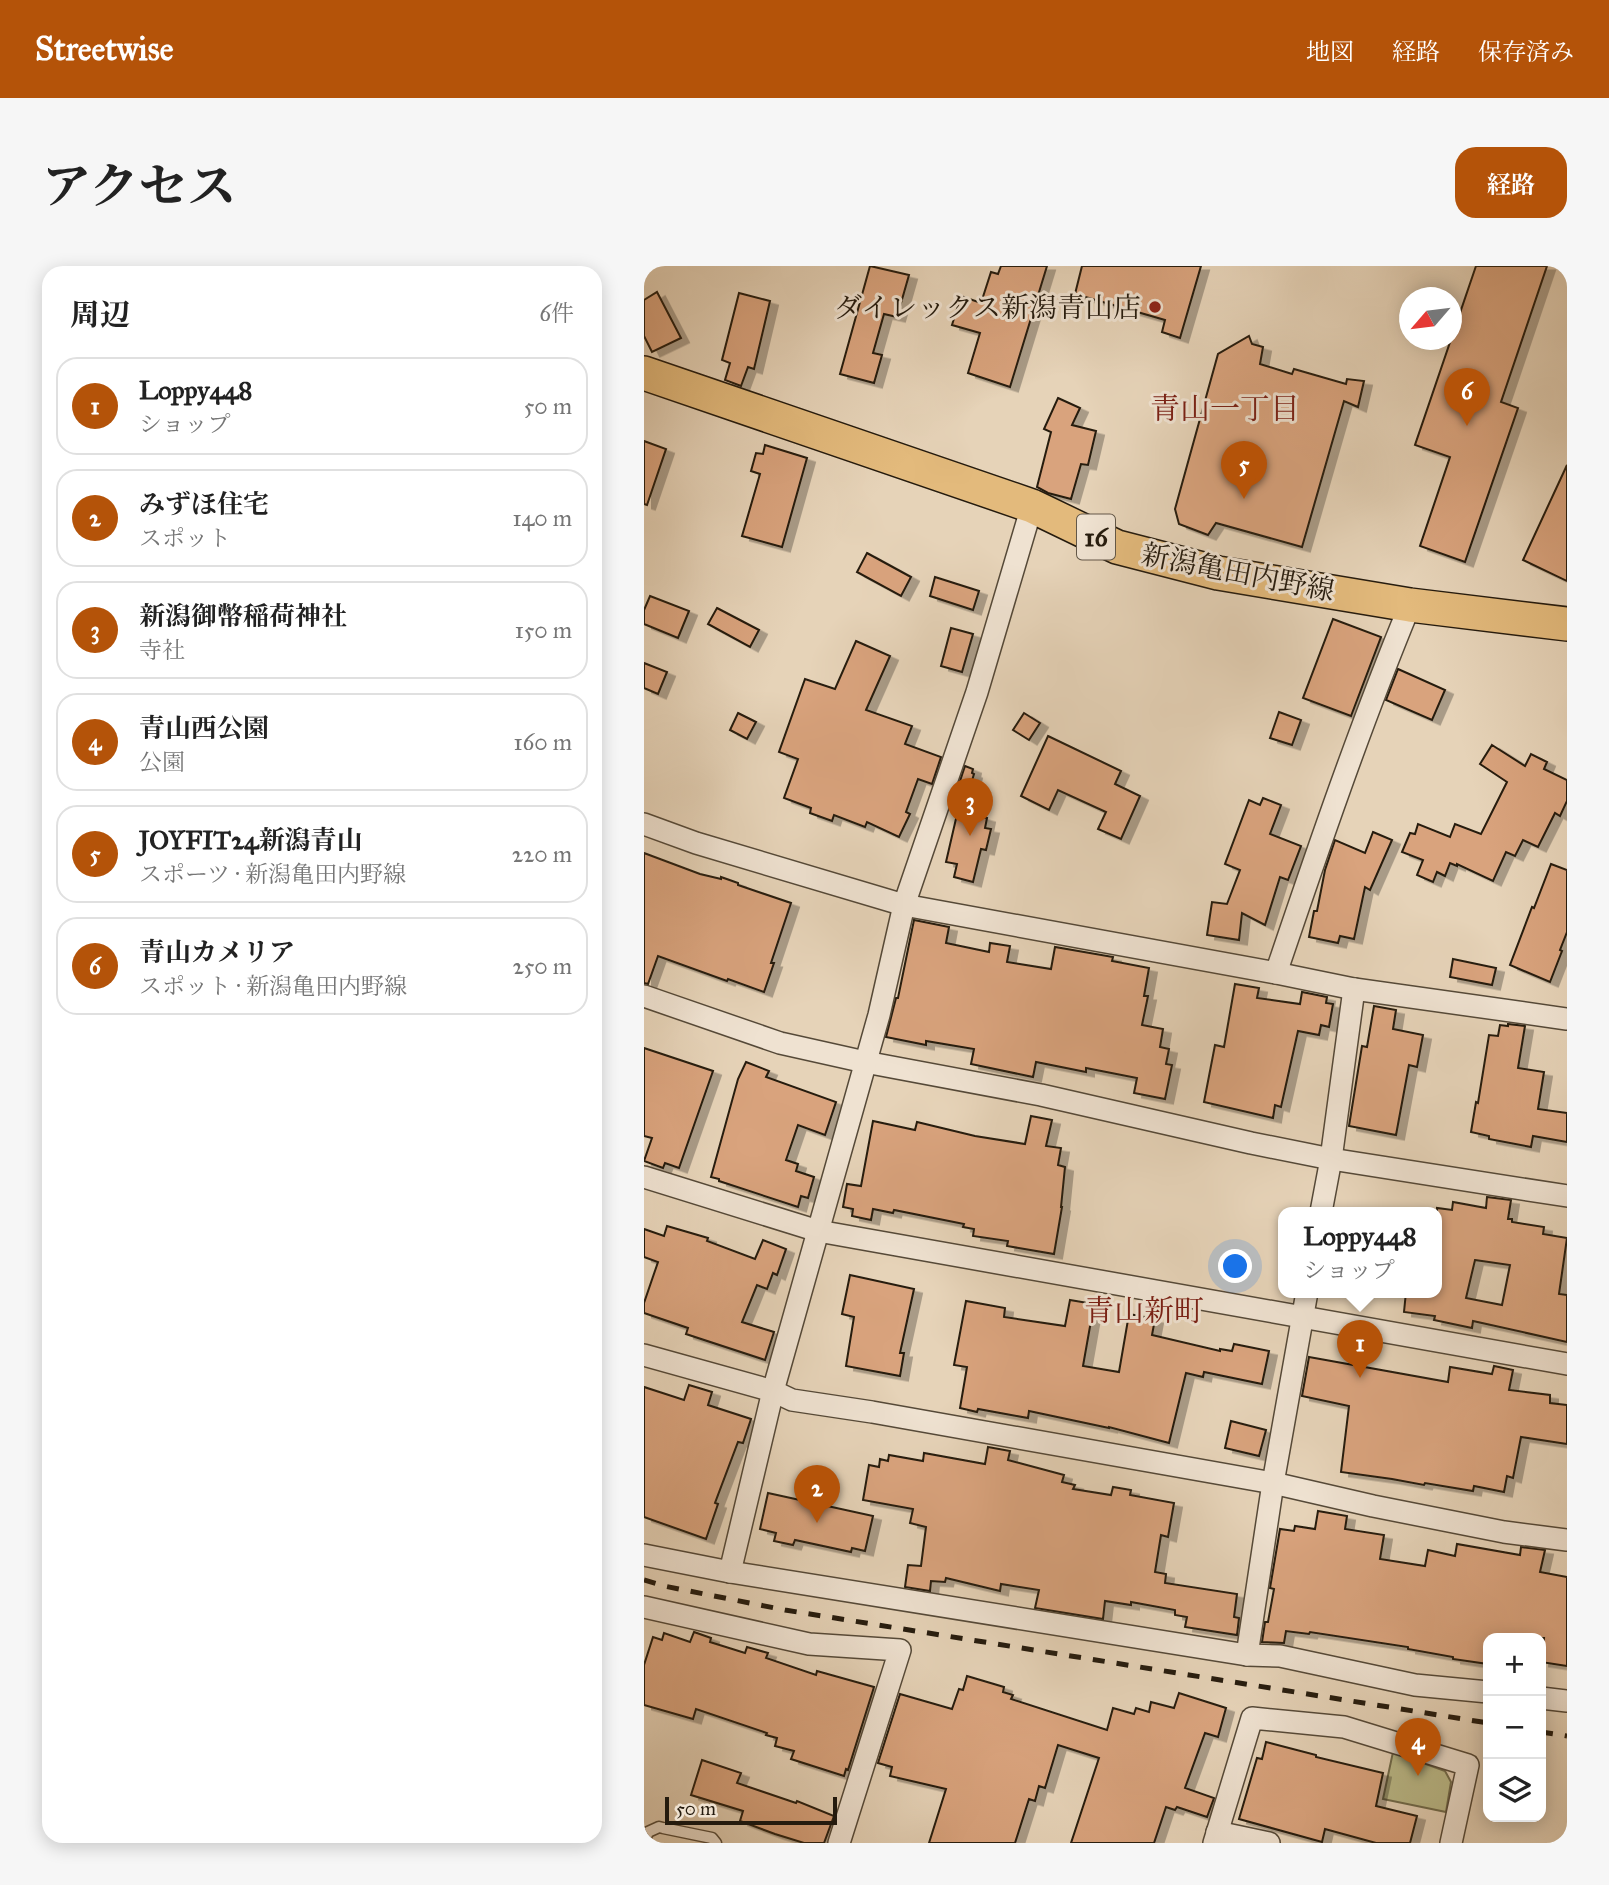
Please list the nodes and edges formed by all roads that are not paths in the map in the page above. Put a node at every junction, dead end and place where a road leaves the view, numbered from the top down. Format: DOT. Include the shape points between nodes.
graph roads {
  1 [pos="644,373"];
  2 [pos="1032,506"];
  3 [pos="1410,605"];
  4 [pos="1567,624"];
  5 [pos="644,824"];
  6 [pos="904,905"];
  7 [pos="1276,973"];
  8 [pos="1354,989"];
  9 [pos="644,996"];
  10 [pos="1567,1019"];
  11 [pos="865,1062"];
  12 [pos="1331,1159"];
  13 [pos="644,1177"];
  14 [pos="1567,1196"];
  15 [pos="1322,1207"];
  16 [pos="818,1231"];
  17 [pos="1306,1298"];
  18 [pos="1302,1317"];
  19 [pos="644,1355"];
  20 [pos="1567,1364"];
  21 [pos="773,1391"];
  22 [pos="1273,1483"];
  23 [pos="1567,1540"];
  24 [pos="644,1555"];
  25 [pos="730,1572"];
  26 [pos="644,1607"];
  27 [pos="1247,1655"];
  28 [pos="1483,1692"];
  29 [pos="1546,1699"];
  30 [pos="1567,1701"];
  31 [pos="1216,1838"];
  32 [pos="644,1842"];
  33 [pos="716,1843"];
  34 [pos="839,1843"];
  35 [pos="1269,1843"];
  36 [pos="1451,1843"];
  1 -- 2 [label="main road, 新潟亀田内野線 / 16"];
  2 -- 3 [label="main road, 新潟亀田内野線 / 16" via="1117,547 1142,554 1218,573"];
  2 -- 6 [label="street" via="977,692"];
  3 -- 4 [label="main road, 新潟亀田内野線 / 16"];
  3 -- 7 [label="street" via="1331,811"];
  5 -- 6 [label="street"];
  6 -- 7 [label="street"];
  6 -- 11 [label="street"];
  7 -- 8 [label="street"];
  8 -- 10 [label="street"];
  8 -- 12 [label="street"];
  9 -- 11 [label="street" via="779,1043"];
  11 -- 12 [label="street" via="1041,1095"];
  11 -- 16 [label="street"];
  12 -- 14 [label="street"];
  12 -- 15 [label="street"];
  13 -- 16 [label="street"];
  16 -- 18 [label="street"];
  16 -- 21 [label="street"];
  17 -- 18 [label="street"];
  18 -- 20 [label="street"];
  18 -- 22 [label="street"];
  19 -- 21 [label="street"];
  21 -- 22 [label="street" via="792,1400"];
  21 -- 25 [label="street"];
  22 -- 23 [label="street" via="1491,1529"];
  22 -- 27 [label="street"];
  24 -- 25 [label="street"];
  25 -- 27 [label="street"];
  26 -- 34 [label="street" via="809,1644 900,1650"];
  27 -- 28 [label="street" via="1280,1656 1415,1685"];
  29 -- 30 [label="street"];
  31 -- 35 [label="street"];
  31 -- 36 [label="street" via="1252,1718 1344,1727 1468,1765"];
  32 -- 33 [label="lane" via="648,1832 659,1827 712,1838"];
}
